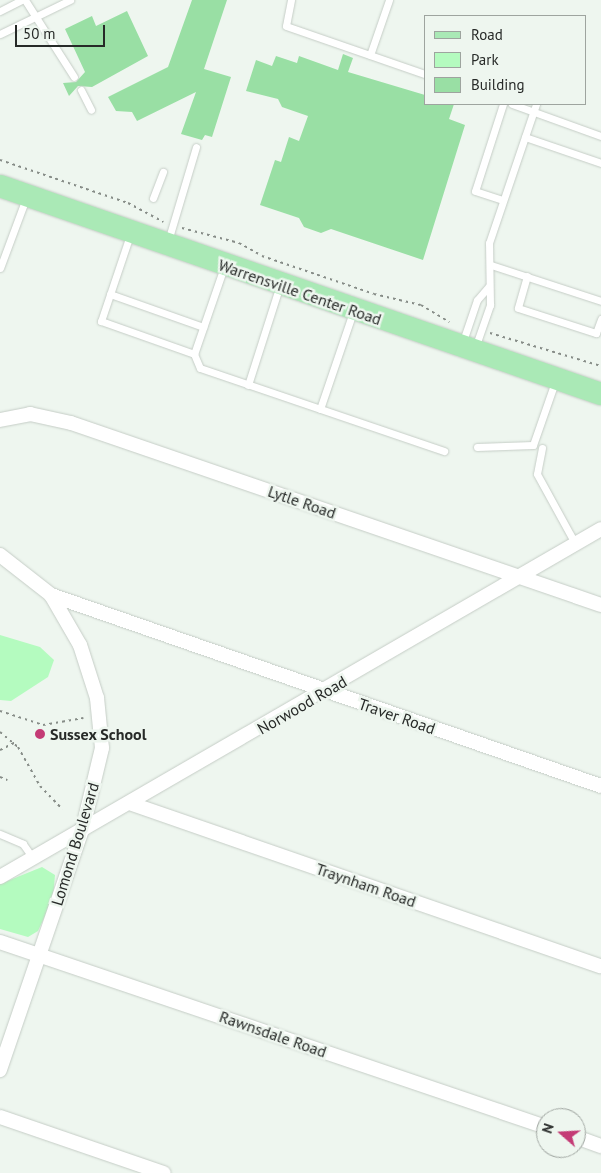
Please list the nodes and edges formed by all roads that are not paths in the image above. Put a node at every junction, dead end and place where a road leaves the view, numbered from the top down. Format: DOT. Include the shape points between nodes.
graph roads {
  1 [pos="24,0"];
  2 [pos="70,0"];
  3 [pos="291,0"];
  4 [pos="389,0"];
  5 [pos="0,11"];
  6 [pos="34,17"];
  7 [pos="0,34"];
  8 [pos="370,55"];
  9 [pos="424,74"];
  10 [pos="74,77"];
  11 [pos="81,90"];
  12 [pos="503,105"];
  13 [pos="515,105"];
  14 [pos="536,105"];
  15 [pos="91,110"];
  16 [pos="534,112"];
  17 [pos="601,136"];
  18 [pos="525,137"];
  19 [pos="196,147"];
  20 [pos="601,163"];
  21 [pos="163,172"];
  22 [pos="0,186"];
  23 [pos="27,195"];
  24 [pos="153,198"];
  25 [pos="503,200"];
  26 [pos="131,232"];
  27 [pos="166,246"];
  28 [pos="3,252"];
  29 [pos="491,265"];
  30 [pos="224,266"];
  31 [pos="0,268"];
  32 [pos="527,276"];
  33 [pos="280,285"];
  34 [pos="489,286"];
  35 [pos="110,294"];
  36 [pos="601,301"];
  37 [pos="353,310"];
  38 [pos="601,319"];
  39 [pos="203,327"];
  40 [pos="464,341"];
  41 [pos="194,354"];
  42 [pos="556,379"];
  43 [pos="248,384"];
  44 [pos="601,394"];
  45 [pos="320,409"];
  46 [pos="0,420"];
  47 [pos="477,447"];
  48 [pos="542,448"];
  49 [pos="444,451"];
  50 [pos="601,529"];
  51 [pos="575,543"];
  52 [pos="0,555"];
  53 [pos="516,576"];
  54 [pos="51,595"];
  55 [pos="601,605"];
  56 [pos="326,692"];
  57 [pos="601,786"];
  58 [pos="132,804"];
  59 [pos="83,826"];
  60 [pos="0,834"];
  61 [pos="32,857"];
  62 [pos="0,877"];
  63 [pos="0,942"];
  64 [pos="40,954"];
  65 [pos="601,966"];
  66 [pos="0,1070"];
  67 [pos="0,1117"];
  68 [pos="536,1124"];
  69 [pos="586,1141"];
  70 [pos="601,1146"];
  71 [pos="164,1173"];
  1 -- 5 [label="lane"];
  1 -- 6 [label="lane"];
  2 -- 6 [label="lane"];
  3 -- 8 [label="lane" via="286,26"];
  4 -- 8 [label="lane"];
  6 -- 7 [label="lane"];
  6 -- 10 [label="lane" via="43,33 52,36"];
  8 -- 9 [label="lane"];
  11 -- 15 [label="lane"];
  12 -- 25 [label="lane" via="475,191"];
  13 -- 16 [label="lane"];
  14 -- 16 [label="lane"];
  16 -- 17 [label="lane"];
  16 -- 18 [label="lane"];
  18 -- 20 [label="lane"];
  18 -- 25 [label="lane"];
  19 -- 27 [label="lane"];
  21 -- 24 [label="lane"];
  22 -- 23 [label="main road, Warrensville Center Road"];
  23 -- 26 [label="main road, Warrensville Center Road"];
  23 -- 28 [label="lane"];
  25 -- 29 [label="lane" via="489,243"];
  26 -- 27 [label="main road, Warrensville Center Road"];
  26 -- 35 [label="lane"];
  27 -- 30 [label="main road, Warrensville Center Road"];
  28 -- 31 [label="lane"];
  29 -- 32 [label="lane"];
  29 -- 34 [label="lane"];
  30 -- 33 [label="main road, Warrensville Center Road"];
  30 -- 39 [label="lane"];
  32 -- 36 [label="lane"];
  32 -- 38 [label="lane" via="518,308 596,333"];
  33 -- 37 [label="main road, Warrensville Center Road"];
  33 -- 43 [label="lane"];
  34 -- 40 [label="lane" via="477,300"];
  34 -- 40 [label="lane" via="490,305"];
  35 -- 39 [label="lane"];
  35 -- 41 [label="lane" via="101,321"];
  37 -- 40 [label="main road, Warrensville Center Road"];
  37 -- 45 [label="lane"];
  39 -- 41 [label="lane"];
  40 -- 42 [label="main road, Warrensville Center Road"];
  41 -- 43 [label="lane" via="200,368"];
  42 -- 44 [label="main road, Warrensville Center Road"];
  42 -- 47 [label="lane" via="533,445"];
  43 -- 45 [label="lane"];
  45 -- 49 [label="lane"];
  46 -- 53 [label="street, Lytle Road" via="30,414 71,423"];
  48 -- 51 [label="lane" via="537,474"];
  50 -- 51 [label="street, Norwood Road"];
  51 -- 53 [label="street, Norwood Road"];
  52 -- 54 [label="street, Lomond Boulevard"];
  53 -- 55 [label="street, Lytle Road"];
  53 -- 56 [label="street, Norwood Road"];
  54 -- 56 [label="street, Traver Road"];
  54 -- 59 [label="street, Lomond Boulevard" via="80,646 97,698 102,748"];
  56 -- 57 [label="street, Traver Road"];
  56 -- 58 [label="street, Norwood Road"];
  58 -- 59 [label="street, Norwood Road"];
  58 -- 65 [label="street, Traynham Road"];
  59 -- 61 [label="street, Norwood Road"];
  59 -- 64 [label="street, Lomond Boulevard"];
  60 -- 61 [label="lane" via="24,844"];
  61 -- 62 [label="street, Norwood Road"];
  63 -- 64 [label="street, Rawnsdale Road"];
  64 -- 66 [label="street, Lomond Boulevard"];
  64 -- 68 [label="street, Rawnsdale Road"];
  67 -- 71 [label="street"];
  69 -- 70 [label="street"];
}
